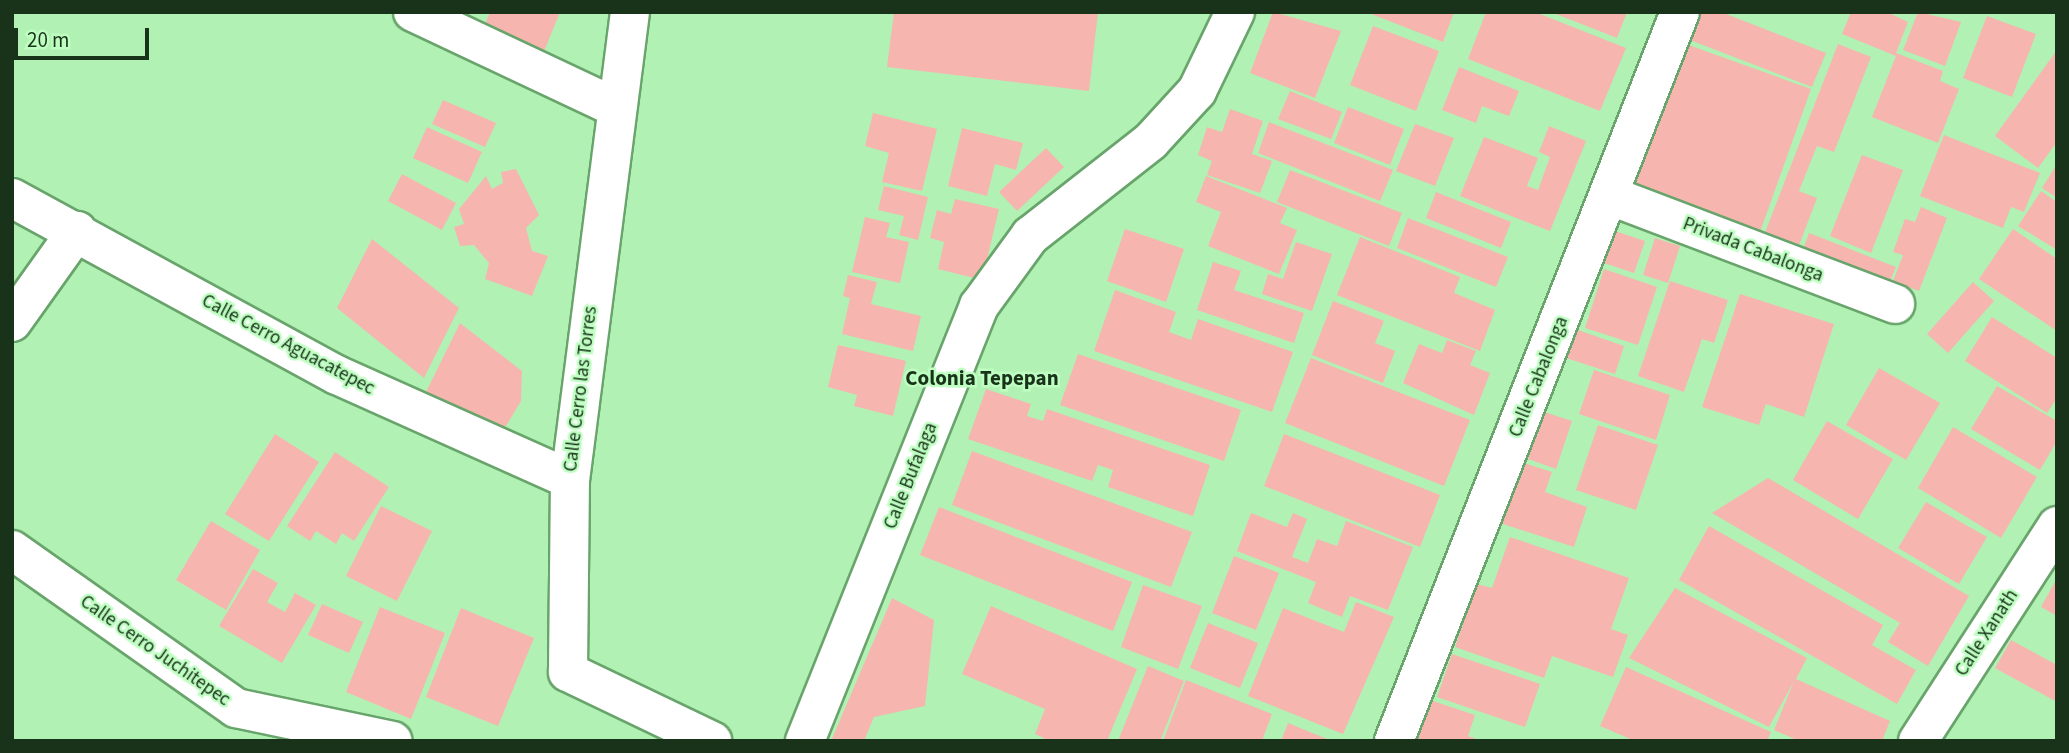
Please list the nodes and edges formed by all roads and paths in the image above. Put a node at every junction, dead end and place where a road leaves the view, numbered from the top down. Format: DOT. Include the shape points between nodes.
graph roads {
  1 [pos="413,12"];
  2 [pos="630,12"];
  3 [pos="1235,12"];
  4 [pos="1679,12"];
  5 [pos="615,107"];
  6 [pos="1611,196"];
  7 [pos="12,198"];
  8 [pos="77,231"];
  9 [pos="1895,304"];
  10 [pos="12,322"];
  11 [pos="570,478"];
  12 [pos="2057,526"];
  13 [pos="12,550"];
  14 [pos="393,741"];
  15 [pos="712,741"];
  16 [pos="805,741"];
  17 [pos="1394,741"];
  18 [pos="1918,741"];
  1 -- 5 [label="street"];
  2 -- 5 [label="street, Calle Cerro las Torres"];
  3 -- 16 [label="street, Calle Bufalaga" via="1197,91 1151,141 1030,236 979,306"];
  4 -- 6 [label="street, Calle Cabalonga"];
  5 -- 11 [label="street, Calle Cerro las Torres"];
  6 -- 9 [label="street, Privada Cabalonga"];
  6 -- 17 [label="street, Calle Cabalonga"];
  7 -- 8 [label="street, Calle Cerro Aguacatepec"];
  8 -- 10 [label="street"];
  8 -- 11 [label="street, Calle Cerro Aguacatepec" via="337,375"];
  11 -- 15 [label="street, Calle Cerro las Torres" via="568,672"];
  12 -- 18 [label="street, Calle Xanath"];
  13 -- 14 [label="street, Calle Cerro Juchitepec" via="236,708"];
}
